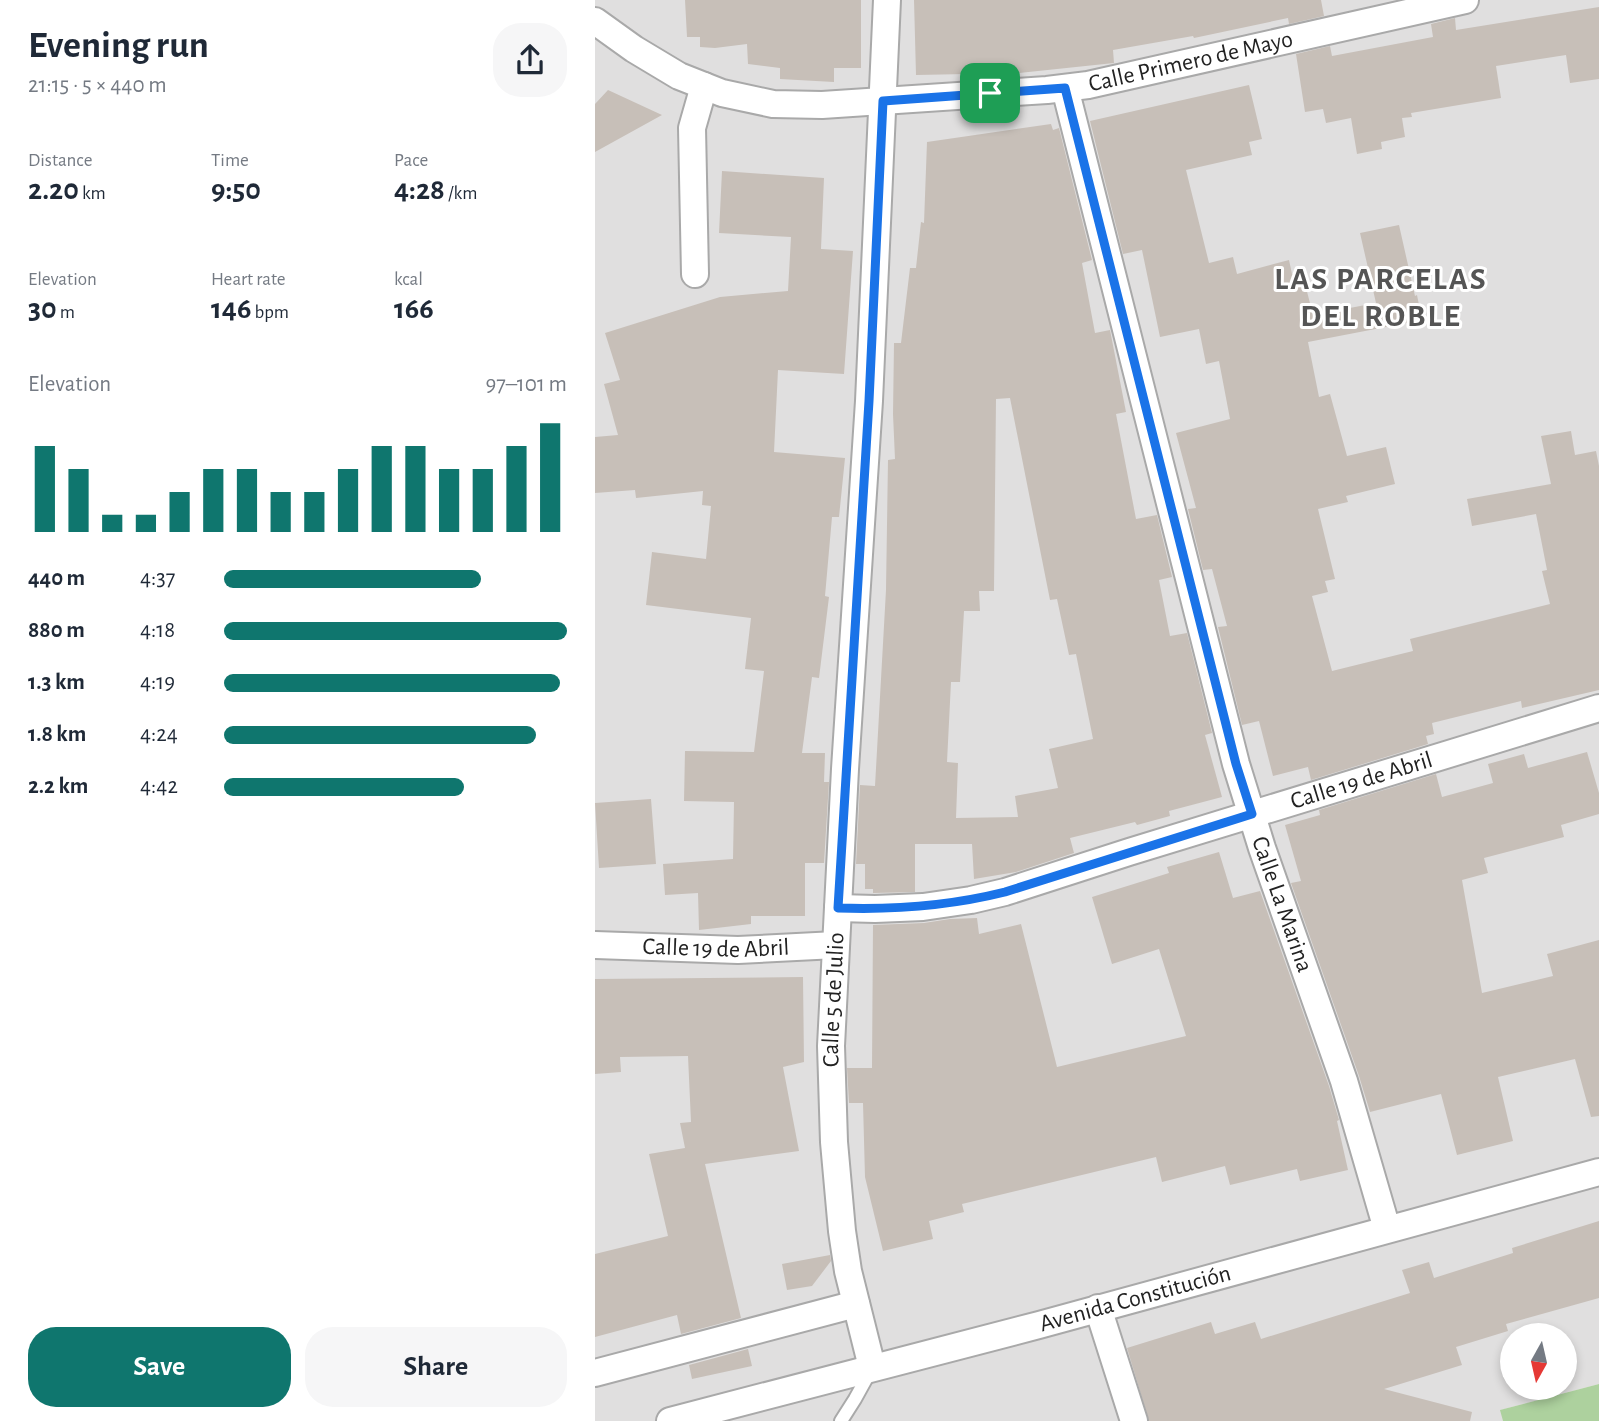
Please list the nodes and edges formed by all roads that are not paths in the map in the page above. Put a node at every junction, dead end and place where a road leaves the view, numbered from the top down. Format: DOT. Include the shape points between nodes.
graph roads {
  1 [pos="887,0"];
  2 [pos="1465,0"];
  3 [pos="595,21"];
  4 [pos="704,86"];
  5 [pos="1065,88"];
  6 [pos="883,101"];
  7 [pos="695,274"];
  8 [pos="1599,708"];
  9 [pos="1252,814"];
  10 [pos="838,908"];
  11 [pos="595,945"];
  12 [pos="836,945"];
  13 [pos="1599,1172"];
  14 [pos="1387,1229"];
  15 [pos="856,1304"];
  16 [pos="1098,1308"];
  17 [pos="872,1367"];
  18 [pos="595,1373"];
  19 [pos="670,1421"];
  20 [pos="841,1421"];
  21 [pos="1134,1421"];
  1 -- 6 [label="street, Calle 5 de Julio"];
  2 -- 5 [label="street, Calle Primero de Mayo"];
  3 -- 4 [label="street, Calle Primero de Mayo" via="679,76"];
  4 -- 6 [label="street, Calle Primero de Mayo" via="773,104"];
  4 -- 7 [label="street" via="692,128"];
  5 -- 6 [label="street, Calle Primero de Mayo"];
  5 -- 9 [label="street, Calle La Marina"];
  6 -- 10 [label="street, Calle 5 de Julio"];
  8 -- 9 [label="street, Calle 19 de Abril"];
  9 -- 10 [label="street, Calle 19 de Abril" via="971,900 923,907"];
  9 -- 14 [label="street, Calle La Marina" via="1344,1081"];
  10 -- 12 [label="street, Calle 5 de Julio"];
  11 -- 12 [label="street, Calle 19 de Abril" via="738,950"];
  12 -- 15 [label="street, Calle 5 de Julio" via="831,1046 834,1142"];
  13 -- 14 [label="street, Avenida Constitución"];
  14 -- 16 [label="street, Avenida Constitución"];
  15 -- 17 [label="street, Calle 5 de Julio"];
  15 -- 18 [label="street"];
  16 -- 17 [label="street, Avenida Constitución"];
  16 -- 21 [label="street"];
  17 -- 19 [label="street, Avenida Constitución"];
  17 -- 20 [label="lane"];
}
